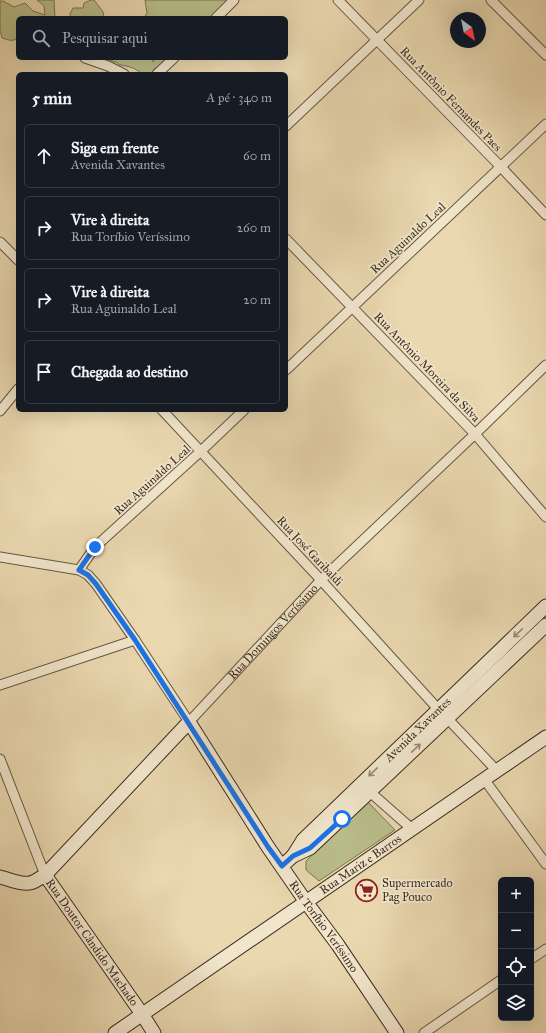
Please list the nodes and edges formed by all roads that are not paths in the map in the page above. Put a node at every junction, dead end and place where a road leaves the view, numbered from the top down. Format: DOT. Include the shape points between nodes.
graph roads {
  1 [pos="234,0"];
  2 [pos="338,0"];
  3 [pos="419,0"];
  4 [pos="491,0"];
  5 [pos="218,16"];
  6 [pos="376,40"];
  7 [pos="546,55"];
  8 [pos="91,60"];
  9 [pos="172,60"];
  10 [pos="120,72"];
  11 [pos="159,72"];
  12 [pos="288,124"];
  13 [pos="546,124"];
  14 [pos="501,167"];
  15 [pos="546,215"];
  16 [pos="288,241"];
  17 [pos="1,244"];
  18 [pos="16,258"];
  19 [pos="352,307"];
  20 [pos="546,365"];
  21 [pos="288,368"];
  22 [pos="16,391"];
  23 [pos="0,411"];
  24 [pos="164,412"];
  25 [pos="242,412"];
  26 [pos="475,434"];
  27 [pos="201,451"];
  28 [pos="546,517"];
  29 [pos="0,558"];
  30 [pos="79,570"];
  31 [pos="321,580"];
  32 [pos="546,606"];
  33 [pos="546,625"];
  34 [pos="135,640"];
  35 [pos="0,685"];
  36 [pos="443,714"];
  37 [pos="189,722"];
  38 [pos="546,736"];
  39 [pos="0,759"];
  40 [pos="497,771"];
  41 [pos="484,779"];
  42 [pos="370,792"];
  43 [pos="412,830"];
  44 [pos="293,856"];
  45 [pos="546,864"];
  46 [pos="282,866"];
  47 [pos="45,875"];
  48 [pos="0,877"];
  49 [pos="306,902"];
  50 [pos="546,949"];
  51 [pos="534,957"];
  52 [pos="498,982"];
  53 [pos="142,1014"];
  54 [pos="115,1033"];
  55 [pos="154,1033"];
  56 [pos="397,1033"];
  57 [pos="424,1033"];
  1 -- 5 [label="street"];
  2 -- 6 [label="street, Rua Antônio Fernandes Paes"];
  3 -- 6 [label="street"];
  4 -- 7 [label="street"];
  6 -- 12 [label="street"];
  6 -- 14 [label="street, Rua Antônio Fernandes Paes"];
  8 -- 10 [label="street"];
  9 -- 11 [label="street"];
  13 -- 14 [label="street, Rua Aguinaldo Leal"];
  14 -- 15 [label="street, Rua Antônio Fernandes Paes"];
  14 -- 19 [label="street, Rua Aguinaldo Leal"];
  16 -- 19 [label="street, Rua Antônio Moreira da Silva"];
  17 -- 18 [label="street"];
  19 -- 21 [label="street, Rua Aguinaldo Leal"];
  19 -- 26 [label="street, Rua Antônio Moreira da Silva"];
  20 -- 26 [label="street, Rua Domingos Veríssimo"];
  22 -- 23 [label="street"];
  24 -- 27 [label="street, Rua José Garibaldi"];
  25 -- 27 [label="street, Rua Aguinaldo Leal"];
  26 -- 28 [label="street, Rua Antônio Moreira da Silva"];
  26 -- 31 [label="street, Rua Domingos Veríssimo"];
  27 -- 30 [label="street, Rua Aguinaldo Leal" via="95,547"];
  27 -- 31 [label="street, Rua José Garibaldi"];
  29 -- 30 [label="street, Rua Toríbio Veríssimo"];
  30 -- 34 [label="street, Rua Toríbio Veríssimo" via="96,584"];
  31 -- 36 [label="street, Rua José Garibaldi"];
  31 -- 37 [label="street, Rua Domingos Veríssimo"];
  32 -- 36 [label="main road, Avenida Xavantes, one-way"];
  33 -- 36 [label="main road, Avenida Xavantes"];
  34 -- 35 [label="street"];
  34 -- 37 [label="street, Rua Toríbio Veríssimo"];
  36 -- 40 [label="street, Rua José Garibaldi"];
  42 -- 36 [label="main road, Avenida Xavantes, one-way"];
  36 -- 44 [label="main road, Avenida Xavantes, one-way" via="303,840"];
  37 -- 46 [label="main road, Rua Toríbio Veríssimo"];
  37 -- 47 [label="main road, Rua Domingos Veríssimo"];
  38 -- 40 [label="main road, Rua Mariz e Barros"];
  39 -- 47 [label="street, Rua Doutor Cândido Machado"];
  40 -- 41 [label="main road, Rua Mariz e Barros"];
  41 -- 43 [label="main road, Rua Mariz e Barros"];
  41 -- 45 [label="street"];
  42 -- 43 [label="street"];
  42 -- 44 [label="main road, Avenida Xavantes" via="310,848"];
  43 -- 49 [label="main road, Rua Mariz e Barros"];
  44 -- 46 [label="main road, Avenida Xavantes"];
  46 -- 49 [label="main road, Rua Toríbio Veríssimo"];
  47 -- 48 [label="main road, Rua Domingos Veríssimo" via="23,884"];
  47 -- 53 [label="main road, Rua Doutor Cândido Machado"];
  49 -- 53 [label="main road, Rua Mariz e Barros"];
  49 -- 56 [label="main road, Rua Toríbio Veríssimo"];
  50 -- 51 [label="street"];
  52 -- 57 [label="street"];
  53 -- 54 [label="main road, Rua Mariz e Barros"];
  53 -- 55 [label="main road, Rua Doutor Cândido Machado"];
}
